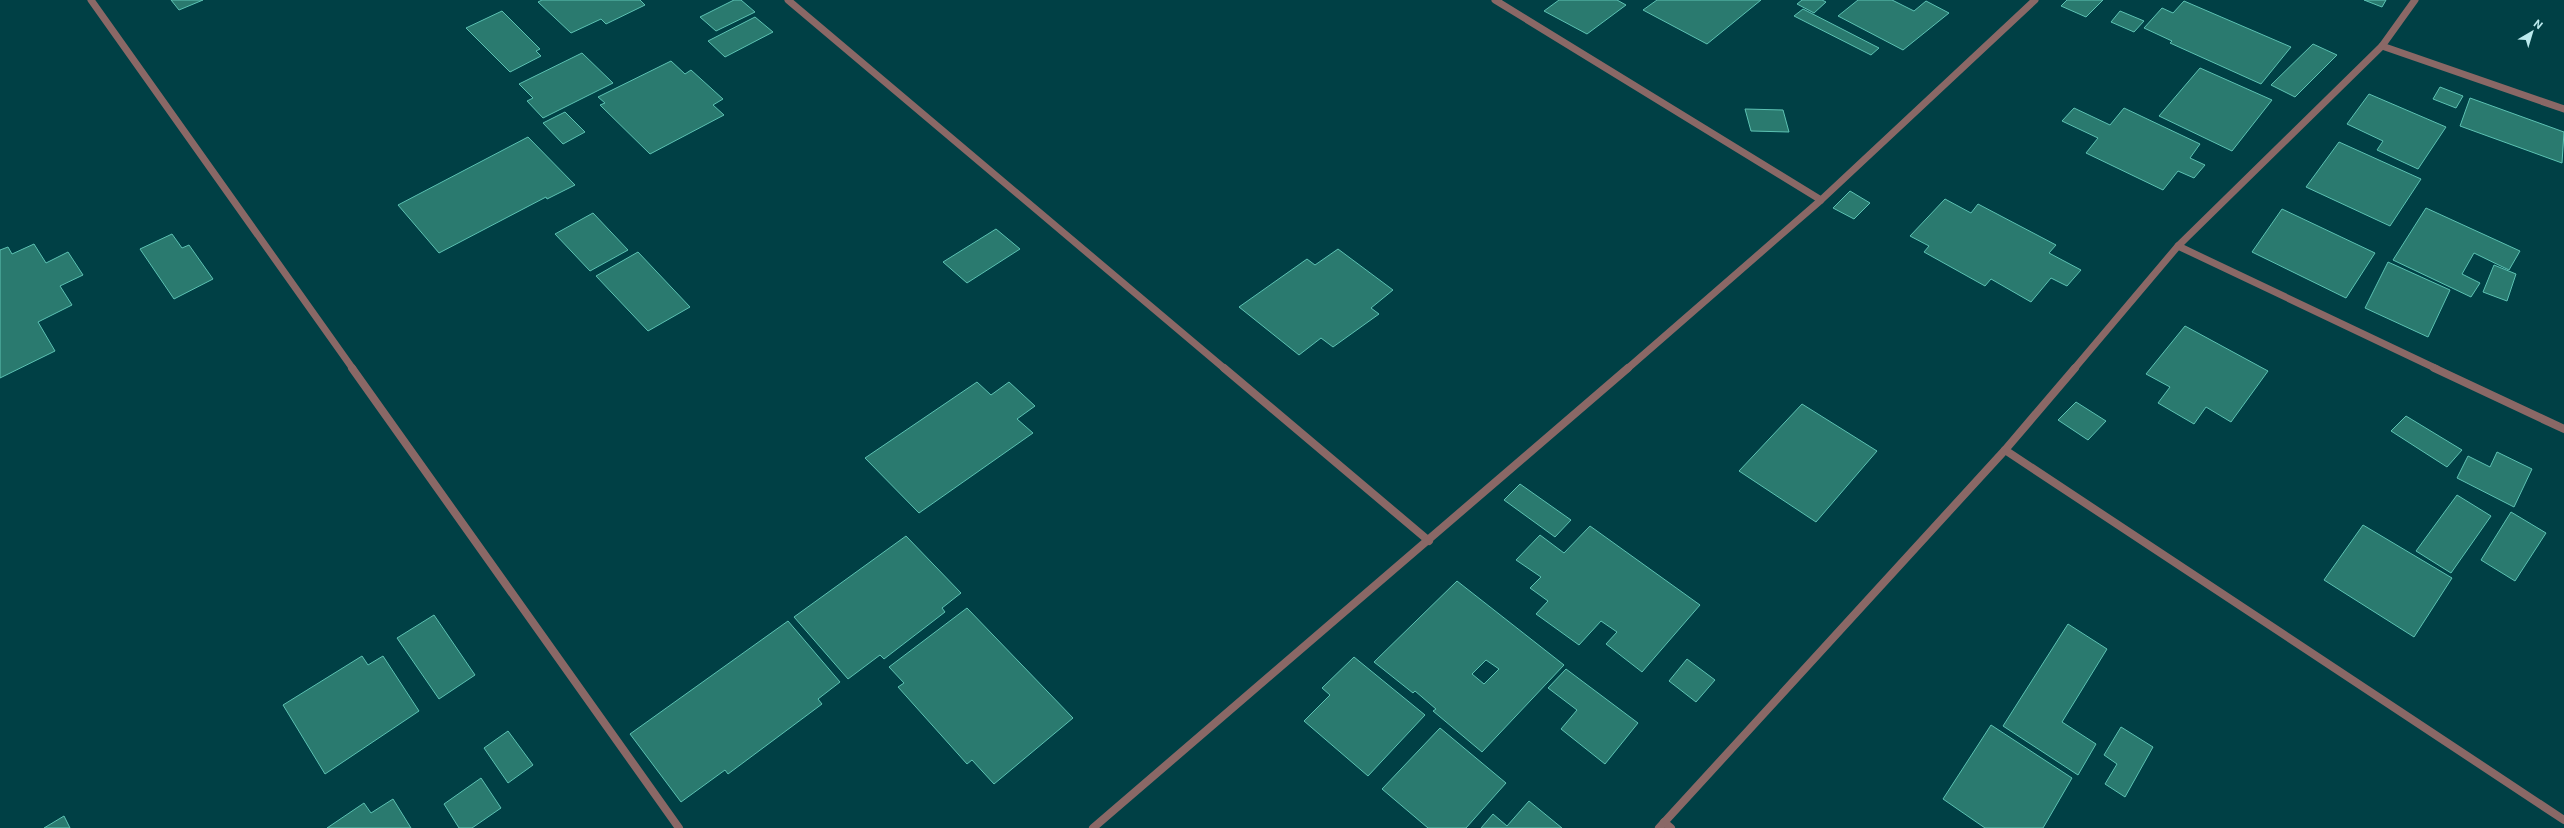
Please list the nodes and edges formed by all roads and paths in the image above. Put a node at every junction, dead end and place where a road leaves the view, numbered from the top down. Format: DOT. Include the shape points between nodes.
graph roads {
  1 [pos="91,0"];
  2 [pos="788,0"];
  3 [pos="1495,0"];
  4 [pos="2035,0"];
  5 [pos="2415,0"];
  6 [pos="2382,46"];
  7 [pos="2564,109"];
  8 [pos="1821,200"];
  9 [pos="2178,246"];
  10 [pos="2564,429"];
  11 [pos="2005,450"];
  12 [pos="1429,541"];
  13 [pos="2564,820"];
  14 [pos="1665,826"];
  15 [pos="679,828"];
  16 [pos="1093,828"];
  1 -- 15 [label="street"];
  2 -- 12 [label="street"];
  3 -- 8 [label="street"];
  4 -- 8 [label="street"];
  5 -- 6 [label="street"];
  6 -- 7 [label="street"];
  6 -- 9 [label="street"];
  8 -- 12 [label="street"];
  9 -- 10 [label="street"];
  9 -- 11 [label="street"];
  11 -- 13 [label="street"];
  11 -- 14 [label="street"];
  12 -- 16 [label="street"];
}
